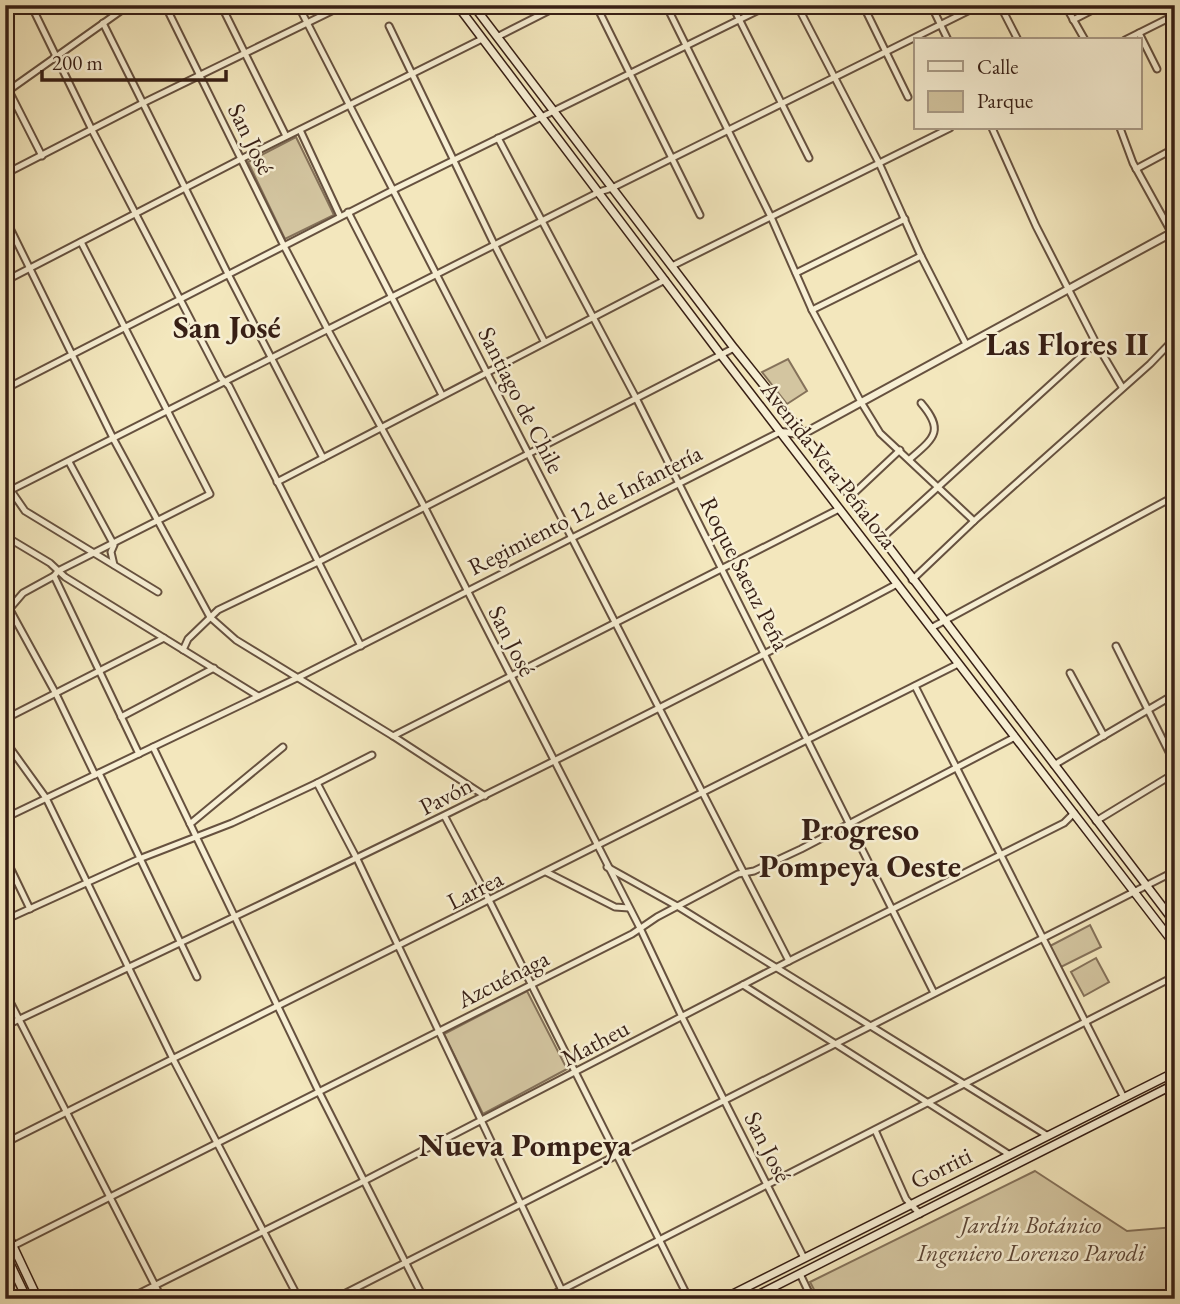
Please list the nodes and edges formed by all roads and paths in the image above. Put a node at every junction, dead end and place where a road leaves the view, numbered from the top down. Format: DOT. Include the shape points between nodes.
graph roads {
  1 [pos="32,5"];
  2 [pos="129,5"];
  3 [pos="165,5"];
  4 [pos="221,5"];
  5 [pos="298,5"];
  6 [pos="344,5"];
  7 [pos="457,5"];
  8 [pos="473,5"];
  9 [pos="560,5"];
  10 [pos="596,5"];
  11 [pos="666,5"];
  12 [pos="732,5"];
  13 [pos="769,5"];
  14 [pos="797,5"];
  15 [pos="863,5"];
  16 [pos="930,5"];
  17 [pos="980,5"];
  18 [pos="1000,5"];
  19 [pos="1065,5"];
  20 [pos="1102,5"];
  21 [pos="1175,15"];
  22 [pos="740,20"];
  23 [pos="1073,20"];
  24 [pos="103,23"];
  25 [pos="307,24"];
  26 [pos="940,24"];
  27 [pos="389,26"];
  28 [pos="1139,33"];
  29 [pos="497,37"];
  30 [pos="947,38"];
  31 [pos="1017,38"];
  32 [pos="1083,38"];
  33 [pos="1129,38"];
  34 [pos="1142,38"];
  35 [pos="482,39"];
  36 [pos="1142,39"];
  37 [pos="687,47"];
  38 [pos="886,51"];
  39 [pos="244,53"];
  40 [pos="56,57"];
  41 [pos="1157,69"];
  42 [pos="413,74"];
  43 [pos="200,75"];
  44 [pos="630,75"];
  45 [pos="833,78"];
  46 [pos="7,92"];
  47 [pos="908,97"];
  48 [pos="143,103"];
  49 [pos="781,104"];
  50 [pos="349,105"];
  51 [pos="554,112"];
  52 [pos="542,116"];
  53 [pos="92,130"];
  54 [pos="300,130"];
  55 [pos="728,130"];
  56 [pos="946,130"];
  57 [pos="993,130"];
  58 [pos="1121,130"];
  59 [pos="286,136"];
  60 [pos="498,138"];
  61 [pos="1173,150"];
  62 [pos="42,156"];
  63 [pos="671,158"];
  64 [pos="808,158"];
  65 [pos="1175,158"];
  66 [pos="241,159"];
  67 [pos="453,160"];
  68 [pos="879,163"];
  69 [pos="1136,169"];
  70 [pos="5,174"];
  71 [pos="185,188"];
  72 [pos="612,188"];
  73 [pos="393,190"];
  74 [pos="598,192"];
  75 [pos="348,212"];
  76 [pos="136,214"];
  77 [pos="700,215"];
  78 [pos="340,216"];
  79 [pos="771,217"];
  80 [pos="5,218"];
  81 [pos="905,219"];
  82 [pos="541,222"];
  83 [pos="7,226"];
  84 [pos="1174,234"];
  85 [pos="81,242"];
  86 [pos="284,246"];
  87 [pos="495,246"];
  88 [pos="921,256"];
  89 [pos="671,267"];
  90 [pos="31,268"];
  91 [pos="796,273"];
  92 [pos="228,274"];
  93 [pos="437,275"];
  94 [pos="664,280"];
  95 [pos="5,281"];
  96 [pos="1069,289"];
  97 [pos="392,298"];
  98 [pos="180,299"];
  99 [pos="812,310"];
  100 [pos="593,316"];
  101 [pos="124,327"];
  102 [pos="328,330"];
  103 [pos="1175,338"];
  104 [pos="544,341"];
  105 [pos="1096,343"];
  106 [pos="966,344"];
  107 [pos="734,348"];
  108 [pos="73,354"];
  109 [pos="721,355"];
  110 [pos="272,359"];
  111 [pos="487,372"];
  112 [pos="225,382"];
  113 [pos="1122,387"];
  114 [pos="5,389"];
  115 [pos="442,395"];
  116 [pos="636,398"];
  117 [pos="860,402"];
  118 [pos="921,403"];
  119 [pos="167,412"];
  120 [pos="382,427"];
  121 [pos="780,432"];
  122 [pos="803,434"];
  123 [pos="114,440"];
  124 [pos="900,450"];
  125 [pos="529,453"];
  126 [pos="323,458"];
  127 [pos="911,459"];
  128 [pos="69,462"];
  129 [pos="5,482"];
  130 [pos="277,482"];
  131 [pos="679,484"];
  132 [pos="938,486"];
  133 [pos="8,492"];
  134 [pos="1175,496"];
  135 [pos="850,497"];
  136 [pos="424,506"];
  137 [pos="839,509"];
  138 [pos="974,521"];
  139 [pos="158,522"];
  140 [pos="5,536"];
  141 [pos="572,538"];
  142 [pos="881,539"];
  143 [pos="114,545"];
  144 [pos="95,554"];
  145 [pos="318,562"];
  146 [pos="114,565"];
  147 [pos="723,569"];
  148 [pos="56,574"];
  149 [pos="912,580"];
  150 [pos="897,584"];
  151 [pos="158,592"];
  152 [pos="467,592"];
  153 [pos="8,612"];
  154 [pos="210,617"];
  155 [pos="943,621"];
  156 [pos="615,623"];
  157 [pos="930,628"];
  158 [pos="164,638"];
  159 [pos="361,646"];
  160 [pos="1116,646"];
  161 [pos="183,650"];
  162 [pos="765,654"];
  163 [pos="958,664"];
  164 [pos="214,668"];
  165 [pos="100,671"];
  166 [pos="1070,673"];
  167 [pos="299,677"];
  168 [pos="511,677"];
  169 [pos="915,686"];
  170 [pos="56,694"];
  171 [pos="1175,694"];
  172 [pos="258,696"];
  173 [pos="658,708"];
  174 [pos="1148,709"];
  175 [pos="121,717"];
  176 [pos="5,719"];
  177 [pos="393,736"];
  178 [pos="1104,736"];
  179 [pos="1015,737"];
  180 [pos="809,740"];
  181 [pos="5,741"];
  182 [pos="153,747"];
  183 [pos="283,747"];
  184 [pos="138,754"];
  185 [pos="372,755"];
  186 [pos="553,761"];
  187 [pos="1175,764"];
  188 [pos="1054,766"];
  189 [pos="957,768"];
  190 [pos="1175,773"];
  191 [pos="97,774"];
  192 [pos="317,783"];
  193 [pos="702,794"];
  194 [pos="485,796"];
  195 [pos="46,799"];
  196 [pos="1074,813"];
  197 [pos="445,817"];
  198 [pos="5,818"];
  199 [pos="1096,821"];
  200 [pos="851,823"];
  201 [pos="190,824"];
  202 [pos="195,835"];
  203 [pos="596,846"];
  204 [pos="1000,854"];
  205 [pos="5,857"];
  206 [pos="139,859"];
  207 [pos="357,859"];
  208 [pos="607,867"];
  209 [pos="546,872"];
  210 [pos="1175,872"];
  211 [pos="744,873"];
  212 [pos="86,884"];
  213 [pos="1146,886"];
  214 [pos="1135,892"];
  215 [pos="490,902"];
  216 [pos="677,906"];
  217 [pos="629,908"];
  218 [pos="30,909"];
  219 [pos="893,909"];
  220 [pos="234,919"];
  221 [pos="5,920"];
  222 [pos="1175,923"];
  223 [pos="640,928"];
  224 [pos="1043,938"];
  225 [pos="1175,944"];
  226 [pos="181,945"];
  227 [pos="399,949"];
  228 [pos="789,961"];
  229 [pos="776,968"];
  230 [pos="128,969"];
  231 [pos="1175,976"];
  232 [pos="197,977"];
  233 [pos="531,984"];
  234 [pos="743,985"];
  235 [pos="5,992"];
  236 [pos="934,993"];
  237 [pos="278,1008"];
  238 [pos="682,1017"];
  239 [pos="19,1020"];
  240 [pos="1086,1022"];
  241 [pos="5,1026"];
  242 [pos="870,1026"];
  243 [pos="438,1031"];
  244 [pos="834,1044"];
  245 [pos="173,1059"];
  246 [pos="1175,1072"];
  247 [pos="576,1073"];
  248 [pos="965,1084"];
  249 [pos="1175,1084"];
  250 [pos="319,1092"];
  251 [pos="1124,1098"];
  252 [pos="725,1101"];
  253 [pos="928,1103"];
  254 [pos="67,1112"];
  255 [pos="481,1121"];
  256 [pos="875,1130"];
  257 [pos="1048,1136"];
  258 [pos="5,1143"];
  259 [pos="217,1143"];
  260 [pos="616,1155"];
  261 [pos="1010,1155"];
  262 [pos="364,1181"];
  263 [pos="767,1185"];
  264 [pos="111,1196"];
  265 [pos="521,1204"];
  266 [pos="910,1205"];
  267 [pos="920,1214"];
  268 [pos="5,1229"];
  269 [pos="263,1233"];
  270 [pos="659,1238"];
  271 [pos="13,1246"];
  272 [pos="5,1251"];
  273 [pos="804,1258"];
  274 [pos="406,1262"];
  275 [pos="800,1274"];
  276 [pos="155,1286"];
  277 [pos="562,1290"];
  278 [pos="27,1299"];
  279 [pos="38,1299"];
  280 [pos="128,1299"];
  281 [pos="162,1299"];
  282 [pos="299,1299"];
  283 [pos="334,1299"];
  284 [pos="424,1299"];
  285 [pos="544,1299"];
  286 [pos="566,1299"];
  287 [pos="689,1299"];
  288 [pos="723,1299"];
  289 [pos="750,1299"];
  290 [pos="812,1299"];
  1 -- 40 [label="street"];
  2 -- 24 [label="street"];
  3 -- 43 [label="street, San José"];
  4 -- 39 [label="street"];
  5 -- 25 [label="street, Santiago de Chile"];
  6 -- 25 [label="street"];
  7 -- 35 [label="main road, Avenida Vera Peñaloza"];
  8 -- 29 [label="main road, Avenida Vera Peñaloza"];
  9 -- 29 [label="street"];
  10 -- 44 [label="street"];
  11 -- 37 [label="street"];
  12 -- 22 [label="street"];
  13 -- 22 [label="street"];
  14 -- 45 [label="street"];
  15 -- 38 [label="street"];
  16 -- 26 [label="street"];
  17 -- 26 [label="street"];
  18 -- 31 [label="street"];
  19 -- 23 [label="street"];
  20 -- 23 [label="street"];
  21 -- 28 [label="street"];
  22 -- 37 [label="street"];
  22 -- 49 [label="street"];
  23 -- 32 [label="street"];
  24 -- 40 [label="street"];
  24 -- 48 [label="street"];
  25 -- 39 [label="street"];
  25 -- 50 [label="street, Santiago de Chile"];
  26 -- 30 [label="street"];
  26 -- 38 [label="street"];
  27 -- 42 [label="street"];
  28 -- 33 [label="street"];
  28 -- 34 [label="street"];
  29 -- 51 [label="main road, Avenida Vera Peñaloza"];
  35 -- 42 [label="street"];
  35 -- 52 [label="main road, Avenida Vera Peñaloza"];
  36 -- 41 [label="street"];
  37 -- 44 [label="street"];
  37 -- 55 [label="street"];
  38 -- 45 [label="street"];
  38 -- 47 [label="street"];
  39 -- 43 [label="street"];
  39 -- 59 [label="street"];
  40 -- 46 [label="street"];
  40 -- 53 [label="street"];
  42 -- 50 [label="street"];
  42 -- 67 [label="street"];
  43 -- 48 [label="street"];
  43 -- 66 [label="street, San José"];
  44 -- 51 [label="street"];
  44 -- 63 [label="street"];
  45 -- 49 [label="street"];
  45 -- 68 [label="street"];
  46 -- 62 [label="street"];
  48 -- 53 [label="street"];
  48 -- 71 [label="street"];
  49 -- 55 [label="street"];
  49 -- 64 [label="street"];
  50 -- 54 [label="street"];
  50 -- 73 [label="street, Santiago de Chile"];
  51 -- 52 [label="street"];
  51 -- 72 [label="main road, Avenida Vera Peñaloza"];
  52 -- 60 [label="street"];
  52 -- 74 [label="main road, Avenida Vera Peñaloza"];
  53 -- 62 [label="street"];
  53 -- 76 [label="street"];
  54 -- 59 [label="street"];
  54 -- 78 [label="street"];
  55 -- 63 [label="street"];
  55 -- 79 [label="street"];
  56 -- 68 [label="street"];
  57 -- 96 [label="street"];
  58 -- 69 [label="street"];
  59 -- 66 [label="street"];
  60 -- 67 [label="street"];
  60 -- 82 [label="street, Roque Saenz Peña"];
  61 -- 65 [label="street"];
  61 -- 69 [label="street"];
  62 -- 70 [label="street"];
  63 -- 72 [label="street"];
  63 -- 77 [label="street"];
  66 -- 71 [label="street"];
  66 -- 86 [label="street, San José"];
  67 -- 73 [label="street"];
  67 -- 87 [label="street"];
  68 -- 79 [label="street"];
  68 -- 81 [label="street"];
  69 -- 84 [label="street"];
  71 -- 76 [label="street"];
  71 -- 92 [label="street"];
  72 -- 74 [label="street"];
  72 -- 89 [label="main road, Avenida Vera Peñaloza"];
  73 -- 75 [label="street"];
  73 -- 93 [label="street, Santiago de Chile"];
  74 -- 82 [label="street"];
  74 -- 94 [label="main road, Avenida Vera Peñaloza"];
  75 -- 78 [label="street"];
  75 -- 97 [label="street"];
  76 -- 85 [label="street"];
  76 -- 98 [label="street"];
  78 -- 86 [label="street"];
  79 -- 89 [label="street"];
  79 -- 91 [label="street"];
  80 -- 83 [label="street"];
  81 -- 88 [label="street"];
  81 -- 91 [label="street"];
  82 -- 87 [label="street"];
  82 -- 100 [label="street, Roque Saenz Peña"];
  83 -- 90 [label="street"];
  84 -- 96 [label="street"];
  85 -- 90 [label="street"];
  85 -- 101 [label="street"];
  86 -- 92 [label="street"];
  86 -- 102 [label="street, San José"];
  87 -- 93 [label="street"];
  87 -- 104 [label="street"];
  88 -- 99 [label="street"];
  88 -- 106 [label="street"];
  89 -- 107 [label="main road, Avenida Vera Peñaloza"];
  90 -- 95 [label="street"];
  90 -- 108 [label="street"];
  91 -- 99 [label="street"];
  92 -- 98 [label="street"];
  92 -- 110 [label="street"];
  93 -- 97 [label="street"];
  93 -- 111 [label="street, Santiago de Chile"];
  94 -- 100 [label="street"];
  94 -- 109 [label="main road, Avenida Vera Peñaloza"];
  96 -- 105 [label="street"];
  96 -- 106 [label="street"];
  97 -- 102 [label="street"];
  97 -- 115 [label="street"];
  98 -- 101 [label="street"];
  98 -- 112 [label="street"];
  99 -- 117 [label="street"];
  100 -- 104 [label="street"];
  100 -- 116 [label="street, Roque Saenz Peña"];
  101 -- 108 [label="street"];
  101 -- 119 [label="street"];
  102 -- 110 [label="street"];
  102 -- 120 [label="street, San José"];
  103 -- 113 [label="street"];
  104 -- 111 [label="street"];
  105 -- 113 [label="street"];
  105 -- 132 [label="street"];
  106 -- 117 [label="street"];
  107 -- 109 [label="street"];
  107 -- 122 [label="main road, Avenida Vera Peñaloza"];
  108 -- 114 [label="street"];
  108 -- 123 [label="street"];
  109 -- 116 [label="street"];
  109 -- 121 [label="main road, Avenida Vera Peñaloza"];
  110 -- 112 [label="street"];
  110 -- 126 [label="street"];
  111 -- 115 [label="street"];
  111 -- 125 [label="street, Santiago de Chile"];
  112 -- 119 [label="street"];
  112 -- 130 [label="street"];
  113 -- 138 [label="street"];
  115 -- 120 [label="street"];
  116 -- 125 [label="street"];
  116 -- 131 [label="street, Roque Saenz Peña"];
  117 -- 122 [label="street"];
  117 -- 124 [label="street" via="880,433"];
  118 -- 127 [label="street" via="936,429 932,440"];
  119 -- 123 [label="street"];
  119 -- 139 [label="street" via="210,494"];
  120 -- 126 [label="street"];
  120 -- 136 [label="street, San José"];
  121 -- 122 [label="street"];
  121 -- 131 [label="street, Regimiento 12 de Infantería"];
  121 -- 137 [label="main road, Avenida Vera Peñaloza"];
  122 -- 135 [label="main road, Avenida Vera Peñaloza"];
  123 -- 128 [label="street"];
  123 -- 139 [label="street"];
  124 -- 127 [label="street"];
  124 -- 135 [label="street"];
  125 -- 136 [label="street"];
  125 -- 141 [label="street, Santiago de Chile"];
  126 -- 130 [label="street"];
  127 -- 132 [label="street"];
  128 -- 133 [label="street"];
  128 -- 143 [label="street"];
  129 -- 133 [label="street"];
  130 -- 145 [label="street"];
  131 -- 141 [label="street, Regimiento 12 de Infantería"];
  131 -- 147 [label="street, Roque Saenz Peña"];
  132 -- 138 [label="street"];
  132 -- 142 [label="street"];
  133 -- 144 [label="street" via="24,511"];
  134 -- 155 [label="street"];
  135 -- 142 [label="main road, Avenida Vera Peñaloza"];
  136 -- 145 [label="street"];
  136 -- 152 [label="street, San José"];
  137 -- 147 [label="street"];
  137 -- 150 [label="main road, Avenida Vera Peñaloza"];
  138 -- 149 [label="street"];
  139 -- 143 [label="street"];
  139 -- 154 [label="street"];
  140 -- 148 [label="street" via="50,563"];
  141 -- 152 [label="street, Regimiento 12 de Infantería"];
  141 -- 156 [label="street, Santiago de Chile"];
  142 -- 149 [label="main road, Avenida Vera Peñaloza"];
  143 -- 144 [label="street"];
  143 -- 146 [label="street"];
  144 -- 146 [label="street"];
  144 -- 148 [label="street"];
  145 -- 154 [label="street"];
  145 -- 159 [label="street"];
  146 -- 151 [label="street"];
  147 -- 156 [label="street"];
  147 -- 162 [label="street, Roque Saenz Peña"];
  148 -- 153 [label="street" via="16,598"];
  148 -- 158 [label="street"];
  148 -- 165 [label="street"];
  149 -- 155 [label="main road, Avenida Vera Peñaloza"];
  150 -- 157 [label="main road, Avenida Vera Peñaloza"];
  150 -- 162 [label="street, Pavón"];
  152 -- 159 [label="street, Regimiento 12 de Infantería"];
  152 -- 168 [label="street, San José"];
  153 -- 170 [label="street"];
  154 -- 161 [label="street"];
  154 -- 167 [label="street" via="236,640"];
  155 -- 157 [label="street"];
  155 -- 188 [label="main road, Avenida Vera Peñaloza"];
  156 -- 168 [label="street"];
  156 -- 173 [label="street, Santiago de Chile"];
  157 -- 163 [label="main road, Avenida Vera Peñaloza"];
  158 -- 161 [label="street"];
  158 -- 165 [label="street"];
  159 -- 167 [label="street, Regimiento 12 de Infantería"];
  160 -- 174 [label="street"];
  161 -- 164 [label="street"];
  162 -- 173 [label="street, Pavón"];
  162 -- 180 [label="street, Roque Saenz Peña"];
  163 -- 169 [label="street, Larrea"];
  163 -- 179 [label="main road, Avenida Vera Peñaloza"];
  164 -- 172 [label="street"];
  164 -- 175 [label="street"];
  165 -- 170 [label="street"];
  165 -- 175 [label="street"];
  166 -- 178 [label="street"];
  167 -- 172 [label="street, Regimiento 12 de Infantería"];
  167 -- 177 [label="street"];
  168 -- 177 [label="street"];
  168 -- 186 [label="street, San José"];
  169 -- 180 [label="street, Larrea"];
  169 -- 189 [label="street"];
  170 -- 176 [label="street"];
  170 -- 191 [label="street"];
  171 -- 174 [label="street"];
  172 -- 182 [label="street, Regimiento 12 de Infantería"];
  173 -- 186 [label="street, Pavón"];
  173 -- 193 [label="street, Santiago de Chile"];
  174 -- 178 [label="street"];
  174 -- 187 [label="street"];
  175 -- 184 [label="street"];
  177 -- 194 [label="street"];
  178 -- 188 [label="street"];
  179 -- 189 [label="street, Azcuénaga"];
  179 -- 196 [label="main road, Avenida Vera Peñaloza"];
  180 -- 193 [label="street, Larrea"];
  180 -- 200 [label="street, Roque Saenz Peña"];
  181 -- 195 [label="street"];
  182 -- 184 [label="street, Regimiento 12 de Infantería"];
  182 -- 201 [label="street"];
  183 -- 201 [label="street"];
  184 -- 191 [label="street, Regimiento 12 de Infantería"];
  185 -- 192 [label="street"];
  186 -- 194 [label="street, Pavón"];
  186 -- 203 [label="street, San José"];
  188 -- 199 [label="main road, Avenida Vera Peñaloza"];
  189 -- 200 [label="street, Azcuénaga"];
  189 -- 204 [label="street"];
  190 -- 199 [label="street"];
  191 -- 195 [label="street, Regimiento 12 de Infantería"];
  191 -- 206 [label="street"];
  192 -- 202 [label="street"];
  192 -- 207 [label="street"];
  193 -- 203 [label="street, Larrea"];
  193 -- 211 [label="street, Santiago de Chile"];
  194 -- 197 [label="street, Pavón"];
  195 -- 198 [label="street, Regimiento 12 de Infantería"];
  195 -- 212 [label="street"];
  196 -- 204 [label="street, Matheu" via="1065,823"];
  196 -- 214 [label="main road, Avenida Vera Peñaloza"];
  197 -- 207 [label="street, Pavón"];
  197 -- 215 [label="street"];
  199 -- 213 [label="main road, Avenida Vera Peñaloza"];
  200 -- 211 [label="street, Azcuénaga"];
  200 -- 219 [label="street, Roque Saenz Peña"];
  201 -- 202 [label="street"];
  202 -- 206 [label="street"];
  202 -- 220 [label="street"];
  203 -- 208 [label="street, San José"];
  203 -- 209 [label="street, Larrea"];
  204 -- 219 [label="street, Matheu"];
  204 -- 224 [label="street"];
  205 -- 218 [label="street"];
  206 -- 212 [label="street"];
  206 -- 226 [label="street"];
  207 -- 220 [label="street, Pavón"];
  207 -- 227 [label="street"];
  208 -- 216 [label="street"];
  208 -- 217 [label="street, San José"];
  209 -- 215 [label="street, Larrea"];
  209 -- 217 [label="street" via="615,907"];
  210 -- 213 [label="street"];
  211 -- 216 [label="street, Azcuénaga"];
  211 -- 228 [label="street, Santiago de Chile"];
  212 -- 218 [label="street"];
  212 -- 230 [label="street"];
  213 -- 214 [label="street"];
  213 -- 222 [label="main road, Avenida Vera Peñaloza"];
  214 -- 224 [label="street"];
  214 -- 225 [label="main road, Avenida Vera Peñaloza"];
  215 -- 227 [label="street, Larrea"];
  215 -- 233 [label="street"];
  216 -- 223 [label="street, Azcuénaga"];
  216 -- 229 [label="street"];
  217 -- 223 [label="street, San José"];
  218 -- 221 [label="street"];
  219 -- 228 [label="street, Matheu"];
  219 -- 236 [label="street, Roque Saenz Peña"];
  220 -- 226 [label="street, Pavón"];
  220 -- 237 [label="street"];
  223 -- 233 [label="street, Azcuénaga"];
  223 -- 238 [label="street, San José"];
  224 -- 236 [label="street"];
  224 -- 240 [label="street"];
  226 -- 230 [label="street, Pavón"];
  226 -- 232 [label="street"];
  227 -- 237 [label="street, Larrea"];
  227 -- 243 [label="street"];
  228 -- 229 [label="street, Matheu"];
  229 -- 234 [label="street, Matheu"];
  229 -- 242 [label="street"];
  230 -- 239 [label="street, Pavón"];
  230 -- 245 [label="street"];
  231 -- 240 [label="street"];
  233 -- 243 [label="street, Azcuénaga"];
  233 -- 247 [label="street"];
  234 -- 238 [label="street, Matheu"];
  234 -- 244 [label="street"];
  235 -- 239 [label="street"];
  236 -- 242 [label="street"];
  237 -- 245 [label="street, Larrea"];
  237 -- 250 [label="street"];
  238 -- 247 [label="street, Matheu"];
  238 -- 252 [label="street, San José"];
  239 -- 241 [label="street, Pavón"];
  239 -- 254 [label="street"];
  240 -- 248 [label="street"];
  240 -- 251 [label="street"];
  242 -- 244 [label="street"];
  242 -- 248 [label="street"];
  243 -- 250 [label="street, Azcuénaga"];
  243 -- 255 [label="street"];
  244 -- 252 [label="street"];
  244 -- 253 [label="street"];
  245 -- 254 [label="street, Larrea"];
  245 -- 259 [label="street"];
  246 -- 251 [label="main road, Gorriti"];
  247 -- 255 [label="street, Matheu"];
  247 -- 260 [label="street"];
  248 -- 253 [label="street"];
  248 -- 257 [label="street"];
  249 -- 267 [label="main road, Gorriti"];
  250 -- 259 [label="street, Azcuénaga"];
  250 -- 262 [label="street"];
  251 -- 257 [label="main road, Gorriti"];
  252 -- 260 [label="street"];
  252 -- 263 [label="street, San José"];
  253 -- 256 [label="street"];
  253 -- 261 [label="street"];
  254 -- 258 [label="street, Larrea"];
  254 -- 264 [label="street"];
  255 -- 262 [label="street, Matheu"];
  255 -- 265 [label="street"];
  256 -- 263 [label="street"];
  256 -- 266 [label="street"];
  257 -- 261 [label="main road, Gorriti"];
  259 -- 264 [label="street, Azcuénaga"];
  259 -- 269 [label="street"];
  260 -- 265 [label="street"];
  260 -- 270 [label="street"];
  261 -- 266 [label="main road, Gorriti"];
  262 -- 269 [label="street, Matheu"];
  262 -- 274 [label="street"];
  263 -- 270 [label="street"];
  263 -- 273 [label="street, San José"];
  264 -- 271 [label="street, Azcuénaga"];
  264 -- 276 [label="street"];
  265 -- 274 [label="street"];
  265 -- 277 [label="street"];
  266 -- 267 [label="street"];
  266 -- 273 [label="main road, Gorriti"];
  267 -- 275 [label="main road, Gorriti"];
  268 -- 271 [label="main road"];
  269 -- 276 [label="street, Matheu"];
  269 -- 282 [label="street"];
  270 -- 277 [label="street"];
  270 -- 287 [label="street"];
  271 -- 272 [label="street, Azcuénaga"];
  271 -- 279 [label="main road"];
  272 -- 278 [label="main road"];
  273 -- 288 [label="main road, Gorriti"];
  274 -- 283 [label="street"];
  274 -- 284 [label="street"];
  275 -- 289 [label="main road, Gorriti"];
  275 -- 290 [label="street"];
  276 -- 280 [label="street, Matheu"];
  276 -- 281 [label="street"];
  277 -- 285 [label="street"];
  277 -- 286 [label="street"];
}
